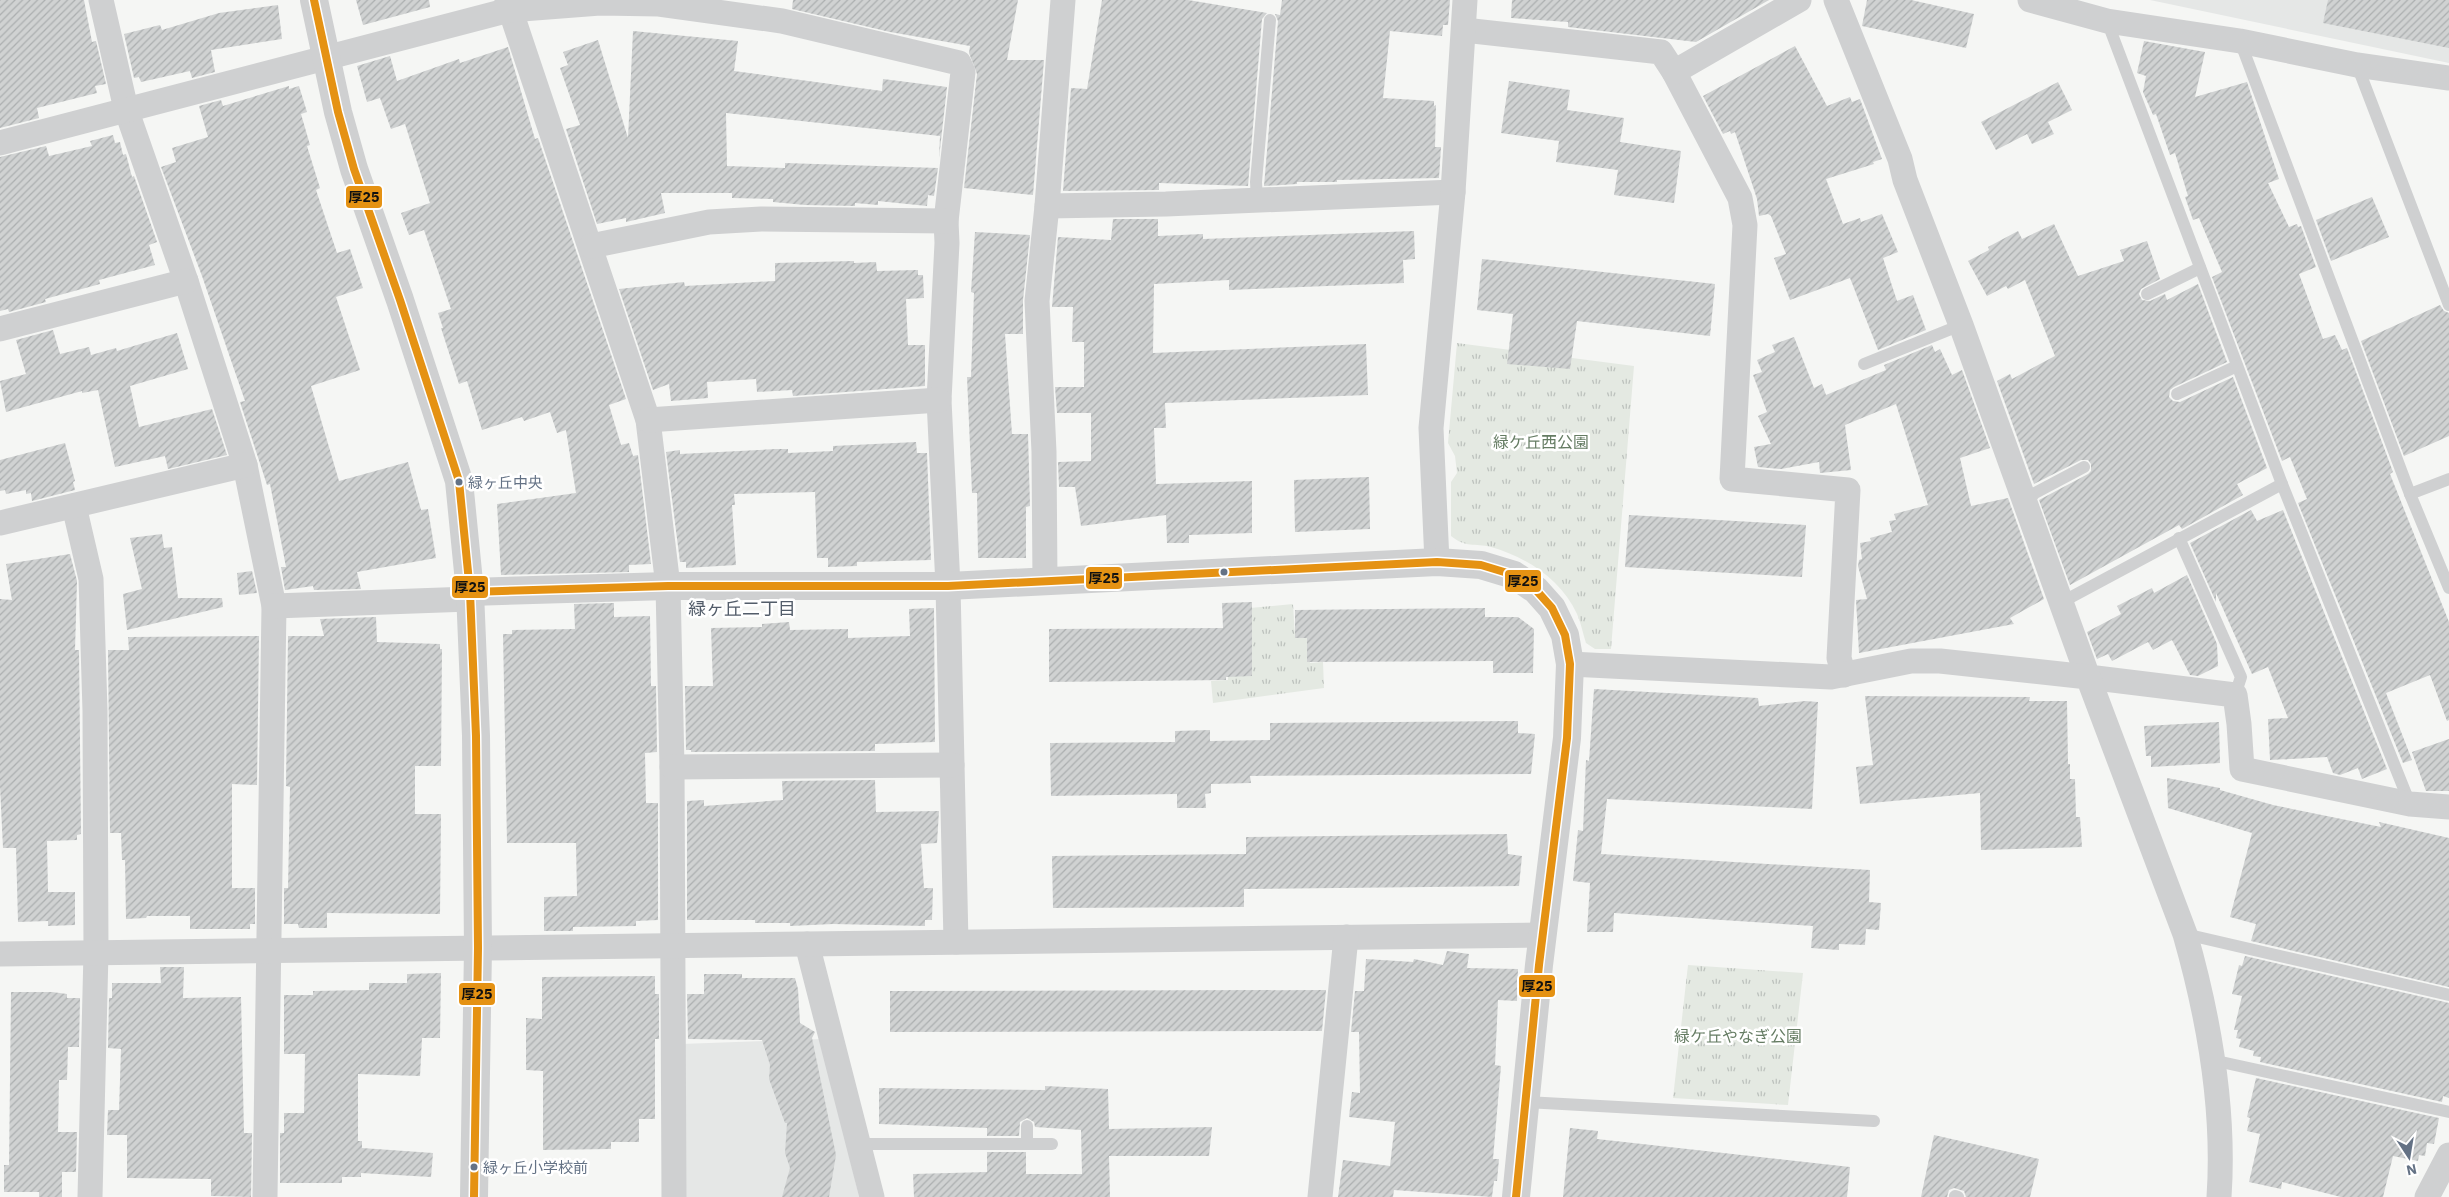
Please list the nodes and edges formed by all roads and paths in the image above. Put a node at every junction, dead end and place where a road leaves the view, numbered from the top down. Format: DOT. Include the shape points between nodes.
graph roads {
  1 [pos="101,0"];
  2 [pos="314,0"];
  3 [pos="1063,0"];
  4 [pos="1465,0"];
  5 [pos="1799,0"];
  6 [pos="1836,0"];
  7 [pos="2030,0"];
  8 [pos="659,2"];
  9 [pos="508,5"];
  10 [pos="1270,20"];
  11 [pos="2107,21"];
  12 [pos="1464,30"];
  13 [pos="2240,41"];
  14 [pos="326,56"];
  15 [pos="2357,65"];
  16 [pos="1674,72"];
  17 [pos="2449,78"];
  18 [pos="126,109"];
  19 [pos="0,143"];
  20 [pos="1453,192"];
  21 [pos="1257,200"];
  22 [pos="1048,206"];
  23 [pos="946,221"];
  24 [pos="591,246"];
  25 [pos="2200,268"];
  26 [pos="186,281"];
  27 [pos="2148,294"];
  28 [pos="2449,305"];
  29 [pos="1961,325"];
  30 [pos="0,329"];
  31 [pos="1864,364"];
  32 [pos="2237,366"];
  33 [pos="2177,394"];
  34 [pos="939,400"];
  35 [pos="648,420"];
  36 [pos="245,465"];
  37 [pos="2084,467"];
  38 [pos="2449,479"];
  39 [pos="2282,484"];
  40 [pos="2410,494"];
  41 [pos="2026,502"];
  42 [pos="74,506"];
  43 [pos="0,523"];
  44 [pos="2180,538"];
  45 [pos="1437,562"];
  46 [pos="1046,582"];
  47 [pos="668,586"];
  48 [pos="948,586"];
  49 [pos="2449,588"];
  50 [pos="470,596"];
  51 [pos="2062,602"];
  52 [pos="274,606"];
  53 [pos="1570,664"];
  54 [pos="1844,675"];
  55 [pos="2088,677"];
  56 [pos="2234,695"];
  57 [pos="952,766"];
  58 [pos="672,767"];
  59 [pos="2410,804"];
  60 [pos="2449,807"];
  61 [pos="2185,934"];
  62 [pos="1542,935"];
  63 [pos="1346,937"];
  64 [pos="956,942"];
  65 [pos="807,944"];
  66 [pos="674,945"];
  67 [pos="478,948"];
  68 [pos="270,950"];
  69 [pos="96,952"];
  70 [pos="0,954"];
  71 [pos="2449,995"];
  72 [pos="2212,1060"];
  73 [pos="1526,1102"];
  74 [pos="2449,1112"];
  75 [pos="1874,1121"];
  76 [pos="1027,1126"];
  77 [pos="858,1144"];
  78 [pos="1027,1144"];
  79 [pos="1052,1144"];
  80 [pos="2449,1155"];
  81 [pos="90,1197"];
  82 [pos="266,1197"];
  83 [pos="474,1197"];
  84 [pos="674,1197"];
  85 [pos="872,1197"];
  86 [pos="1320,1197"];
  87 [pos="1516,1197"];
  88 [pos="2219,1197"];
  89 [pos="2427,1197"];
  1 -- 18 [label="street"];
  2 -- 14 [label="street"];
  3 -- 22 [label="street"];
  4 -- 12 [label="street"];
  5 -- 16 [label="street"];
  6 -- 29 [label="street" via="1900,159 1905,180"];
  7 -- 11 [label="street"];
  8 -- 9 [label="street"];
  8 -- 23 [label="street" via="782,22 959,63 963,72"];
  9 -- 14 [label="street"];
  9 -- 24 [label="street"];
  10 -- 21 [label="lane"];
  11 -- 13 [label="street"];
  11 -- 25 [label="lane"];
  12 -- 16 [label="street" via="1661,52"];
  12 -- 20 [label="street"];
  13 -- 15 [label="street"];
  13 -- 40 [label="lane"];
  14 -- 18 [label="street"];
  14 -- 50 [label="street" via="354,169 459,481"];
  15 -- 17 [label="street"];
  15 -- 28 [label="lane"];
  16 -- 54 [label="street" via="1740,198 1744,225 1732,479 1848,490 1839,658"];
  18 -- 19 [label="street"];
  18 -- 26 [label="street"];
  20 -- 21 [label="street"];
  20 -- 45 [label="street" via="1431,428"];
  21 -- 22 [label="street"];
  22 -- 46 [label="street" via="1038,301"];
  23 -- 24 [label="street" via="762,219 718,222"];
  23 -- 34 [label="street"];
  24 -- 35 [label="street"];
  25 -- 27 [label="lane"];
  25 -- 32 [label="lane"];
  26 -- 30 [label="street"];
  26 -- 36 [label="street"];
  29 -- 31 [label="lane"];
  29 -- 41 [label="street"];
  32 -- 33 [label="lane"];
  32 -- 39 [label="lane"];
  34 -- 35 [label="street"];
  34 -- 48 [label="street"];
  35 -- 47 [label="street"];
  36 -- 42 [label="street"];
  36 -- 52 [label="street"];
  37 -- 41 [label="lane" via="2035,493"];
  38 -- 40 [label="lane"];
  39 -- 44 [label="lane"];
  39 -- 59 [label="lane"];
  40 -- 49 [label="lane"];
  41 -- 51 [label="street"];
  42 -- 43 [label="street"];
  42 -- 69 [label="street" via="91,579"];
  44 -- 51 [label="lane"];
  44 -- 56 [label="lane" via="2241,677"];
  45 -- 46 [label="street"];
  45 -- 53 [label="street" via="1482,565 1514,575 1536,590 1552,608 1564,635"];
  46 -- 48 [label="street"];
  47 -- 48 [label="street"];
  47 -- 50 [label="street"];
  47 -- 58 [label="street"];
  48 -- 57 [label="street"];
  50 -- 52 [label="street"];
  50 -- 67 [label="street" via="476,736"];
  51 -- 55 [label="street"];
  52 -- 68 [label="street"];
  53 -- 54 [label="street" via="1830,677"];
  53 -- 62 [label="street" via="1566,748"];
  54 -- 55 [label="street" via="1910,661 1940,661"];
  55 -- 56 [label="street"];
  55 -- 61 [label="street"];
  56 -- 59 [label="street" via="2240,724 2242,769"];
  57 -- 58 [label="street"];
  57 -- 64 [label="street"];
  58 -- 66 [label="street"];
  59 -- 60 [label="street"];
  61 -- 71 [label="lane"];
  61 -- 72 [label="street"];
  62 -- 63 [label="street"];
  62 -- 73 [label="street"];
  63 -- 64 [label="street"];
  63 -- 86 [label="street"];
  64 -- 65 [label="street"];
  65 -- 66 [label="street"];
  65 -- 77 [label="street"];
  66 -- 67 [label="street"];
  66 -- 84 [label="street"];
  67 -- 68 [label="street"];
  67 -- 83 [label="street"];
  68 -- 69 [label="street"];
  68 -- 82 [label="street"];
  69 -- 70 [label="street"];
  69 -- 81 [label="street"];
  72 -- 74 [label="lane"];
  72 -- 88 [label="street" via="2221,1167"];
  73 -- 75 [label="lane"];
  73 -- 87 [label="street"];
  76 -- 78 [label="lane"];
  77 -- 78 [label="lane"];
  77 -- 85 [label="street"];
  78 -- 79 [label="lane"];
  80 -- 89 [label="street"];
}
